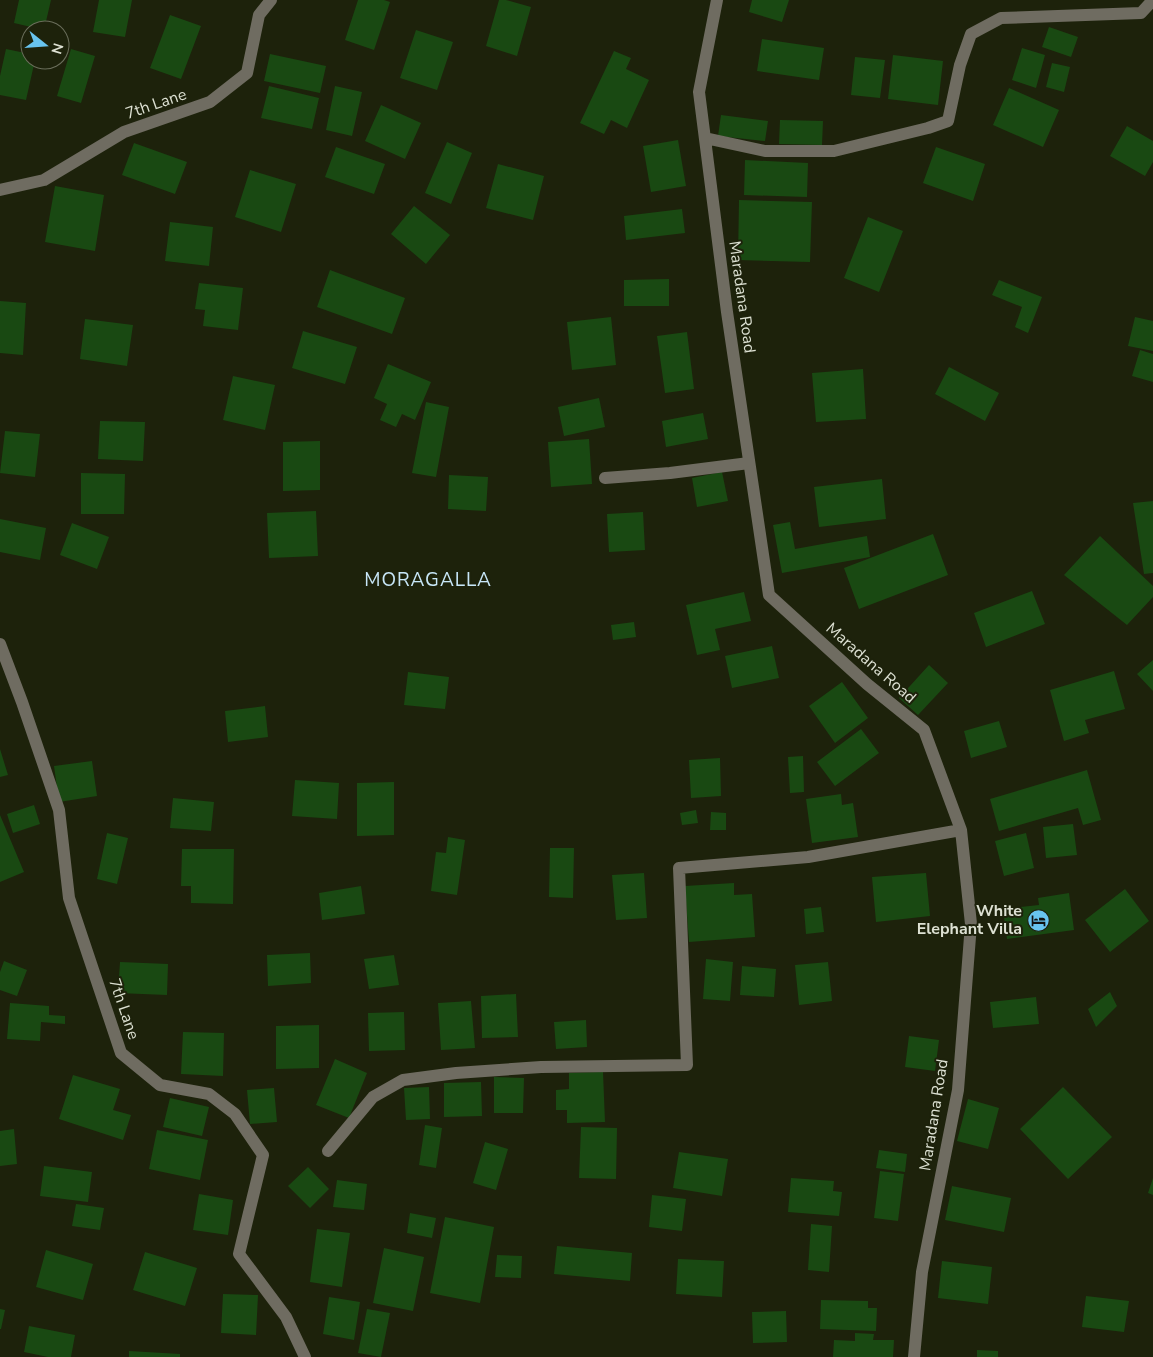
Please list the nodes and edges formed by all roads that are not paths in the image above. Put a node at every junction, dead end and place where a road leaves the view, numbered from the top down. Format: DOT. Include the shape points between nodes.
graph roads {
  1 [pos="271,0"];
  2 [pos="717,0"];
  3 [pos="1153,0"];
  4 [pos="705,138"];
  5 [pos="0,190"];
  6 [pos="749,463"];
  7 [pos="605,478"];
  8 [pos="0,644"];
  9 [pos="961,830"];
  10 [pos="328,1151"];
  11 [pos="305,1357"];
  12 [pos="914,1357"];
  1 -- 5 [label="street, 7th Lane" via="259,15 247,73 210,102 124,132 44,180"];
  2 -- 4 [label="street, Maradana Road" via="699,92"];
  3 -- 4 [label="street" via="1141,13 1001,18 971,34 960,64 948,121 928,128 834,152 765,151"];
  4 -- 6 [label="street, Maradana Road" via="726,312"];
  6 -- 7 [label="street" via="670,474"];
  6 -- 9 [label="street, Maradana Road" via="769,595 867,684 924,730"];
  8 -- 11 [label="street, 7th Lane" via="58,810 69,898 122,1053 160,1085 209,1094 235,1114 263,1155 239,1254 286,1317"];
  9 -- 10 [label="street" via="808,857 679,868 687,1064 541,1067 403,1080 373,1097"];
  9 -- 12 [label="street, Maradana Road" via="971,924 958,1090 922,1272"];
}
